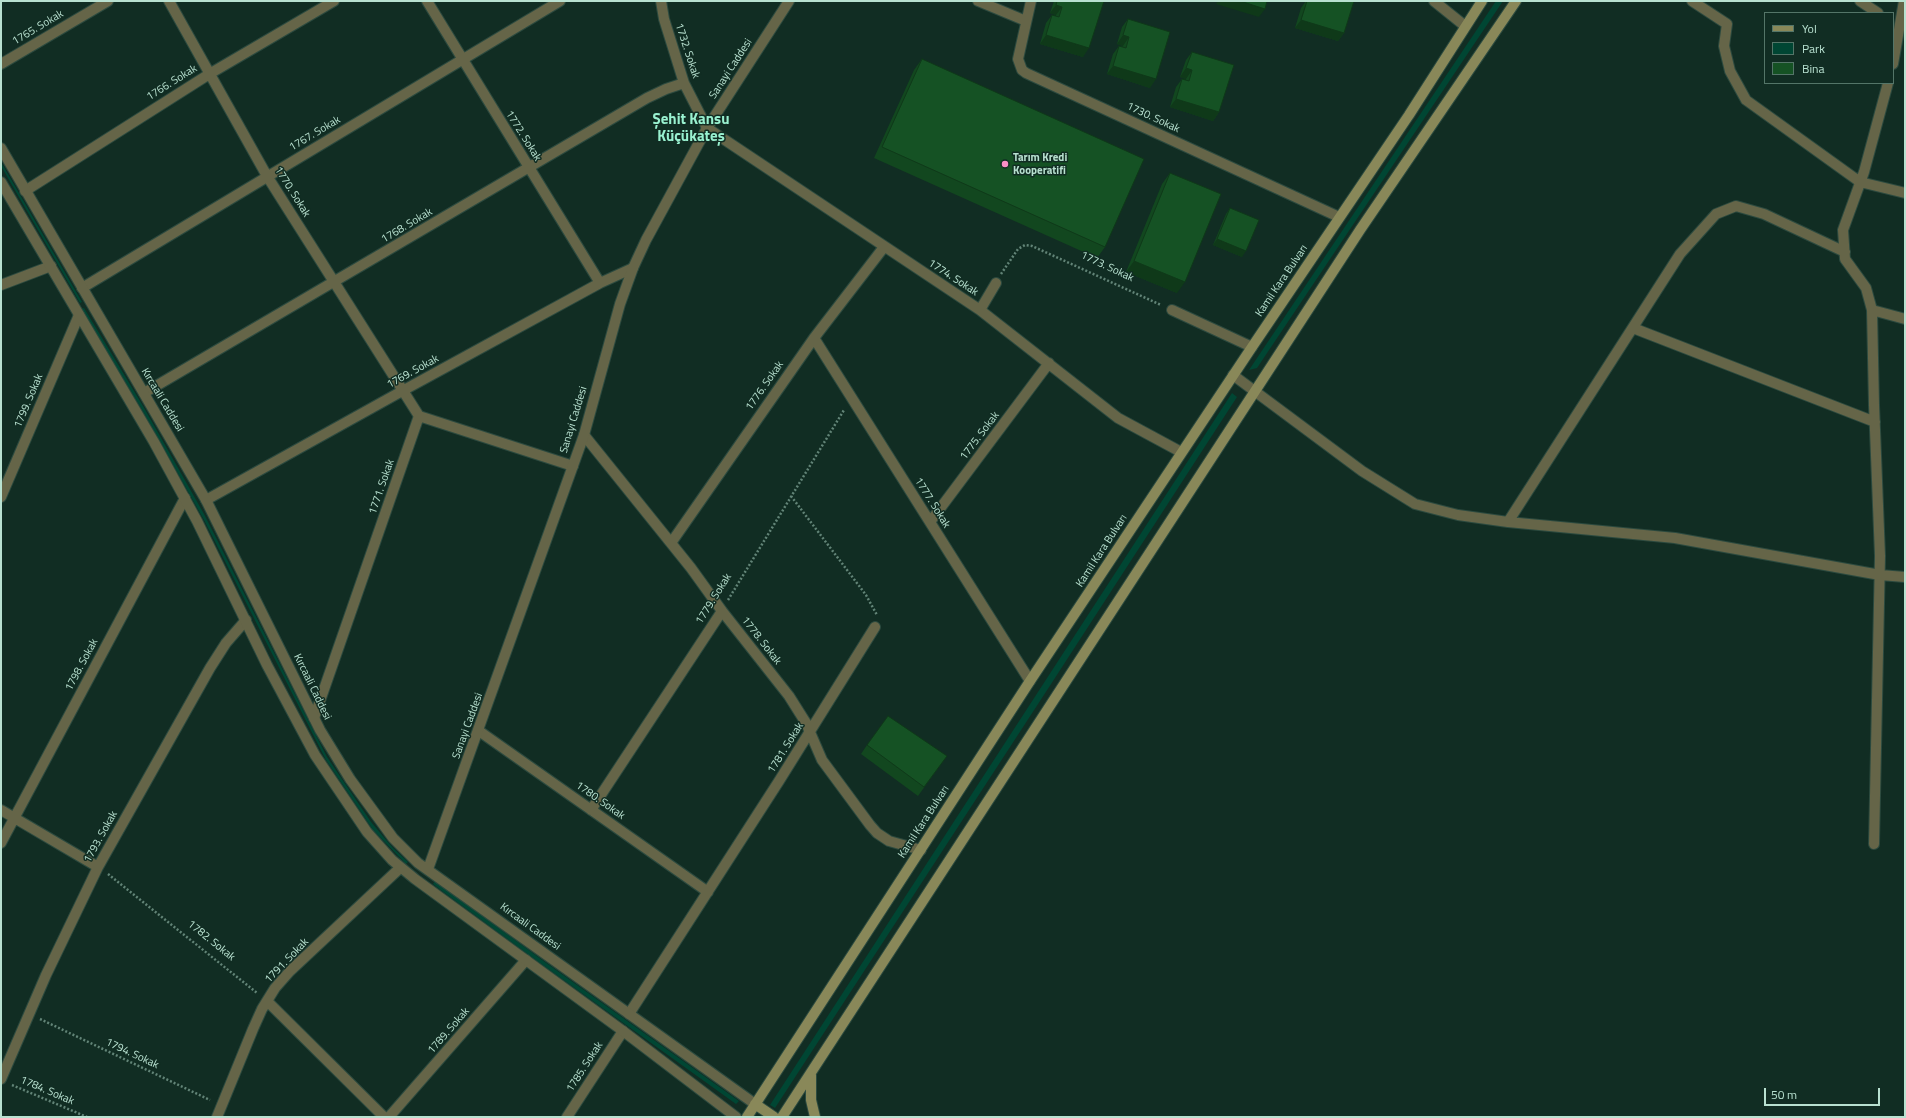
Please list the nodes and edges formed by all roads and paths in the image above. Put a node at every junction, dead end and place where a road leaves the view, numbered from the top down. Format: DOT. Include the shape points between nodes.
graph roads {
  1 [pos="108,1"];
  2 [pos="169,1"];
  3 [pos="334,1"];
  4 [pos="426,1"];
  5 [pos="560,1"];
  6 [pos="661,1"];
  7 [pos="789,1"];
  8 [pos="978,1"];
  9 [pos="1031,1"];
  10 [pos="1434,1"];
  11 [pos="1482,1"];
  12 [pos="1516,1"];
  13 [pos="1692,1"];
  14 [pos="1860,1"];
  15 [pos="1904,1"];
  16 [pos="1876,12"];
  17 [pos="1026,21"];
  18 [pos="1896,25"];
  19 [pos="1464,26"];
  20 [pos="1894,51"];
  21 [pos="462,60"];
  22 [pos="1,64"];
  23 [pos="211,72"];
  24 [pos="684,83"];
  25 [pos="1888,84"];
  26 [pos="707,128"];
  27 [pos="1,148"];
  28 [pos="529,168"];
  29 [pos="267,176"];
  30 [pos="1,182"];
  31 [pos="1860,182"];
  32 [pos="25,191"];
  33 [pos="1905,193"];
  34 [pos="1339,217"];
  35 [pos="884,247"];
  36 [pos="1845,252"];
  37 [pos="50,266"];
  38 [pos="633,268"];
  39 [pos="996,282"];
  40 [pos="335,283"];
  41 [pos="600,284"];
  42 [pos="1,285"];
  43 [pos="82,288"];
  44 [pos="980,310"];
  45 [pos="1172,310"];
  46 [pos="1872,310"];
  47 [pos="79,315"];
  48 [pos="1905,319"];
  49 [pos="1633,328"];
  50 [pos="814,338"];
  51 [pos="1252,347"];
  52 [pos="1049,363"];
  53 [pos="1233,376"];
  54 [pos="404,390"];
  55 [pos="144,393"];
  56 [pos="1254,393"];
  57 [pos="851,398"];
  58 [pos="419,416"];
  59 [pos="1874,422"];
  60 [pos="584,435"];
  61 [pos="1181,452"];
  62 [pos="573,466"];
  63 [pos="792,496"];
  64 [pos="1,497"];
  65 [pos="185,498"];
  66 [pos="206,500"];
  67 [pos="930,522"];
  68 [pos="1508,522"];
  69 [pos="671,543"];
  70 [pos="1880,575"];
  71 [pos="1905,577"];
  72 [pos="722,611"];
  73 [pos="246,620"];
  74 [pos="875,627"];
  75 [pos="1030,681"];
  76 [pos="314,718"];
  77 [pos="479,731"];
  78 [pos="810,733"];
  79 [pos="1,810"];
  80 [pos="591,810"];
  81 [pos="14,817"];
  82 [pos="1,843"];
  83 [pos="1874,844"];
  84 [pos="920,850"];
  85 [pos="98,867"];
  86 [pos="400,868"];
  87 [pos="428,869"];
  88 [pos="708,892"];
  89 [pos="526,960"];
  90 [pos="267,1001"];
  91 [pos="629,1014"];
  92 [pos="36,1018"];
  93 [pos="623,1031"];
  94 [pos="811,1075"];
  95 [pos="5,1081"];
  96 [pos="755,1104"];
  97 [pos="222,1106"];
  98 [pos="87,1117"];
  99 [pos="217,1117"];
  100 [pos="384,1117"];
  101 [pos="390,1117"];
  102 [pos="567,1117"];
  103 [pos="736,1117"];
  104 [pos="747,1117"];
  105 [pos="774,1117"];
  106 [pos="782,1117"];
  107 [pos="816,1117"];
  1 -- 22 [label="street, 1765. Sokak"];
  2 -- 23 [label="street, 1770. Sokak"];
  3 -- 23 [label="street, 1766. Sokak"];
  4 -- 21 [label="street, 1772. Sokak"];
  5 -- 21 [label="street, 1767. Sokak"];
  6 -- 24 [label="street, 1732. Sokak"];
  7 -- 26 [label="street, Sanayi Caddesi"];
  8 -- 17 [label="street"];
  9 -- 17 [label="street, 1730. Sokak"];
  10 -- 19 [label="street"];
  11 -- 19 [label="main road, Kamil Kara Bulvarı"];
  12 -- 56 [label="main road" via="1360,230"];
  13 -- 31 [label="street" via="1727,24 1724,46 1730,71 1746,100"];
  14 -- 16 [label="street"];
  15 -- 18 [label="street"];
  17 -- 34 [label="street, 1730. Sokak" via="1018,59 1019,65 1026,73"];
  18 -- 20 [label="street"];
  19 -- 34 [label="main road, Kamil Kara Bulvarı" via="1409,115"];
  21 -- 28 [label="street, 1772. Sokak"];
  21 -- 29 [label="street, 1767. Sokak"];
  23 -- 29 [label="street, 1770. Sokak"];
  23 -- 32 [label="street, 1766. Sokak"];
  24 -- 26 [label="street, 1732. Sokak"];
  24 -- 28 [label="street, 1768. Sokak" via="657,92"];
  25 -- 31 [label="street"];
  26 -- 35 [label="street, 1774. Sokak"];
  26 -- 38 [label="street, Sanayi Caddesi"];
  27 -- 32 [label="street, Kırcaali Caddesi"];
  28 -- 40 [label="street, 1768. Sokak"];
  28 -- 41 [label="street, 1772. Sokak"];
  29 -- 40 [label="street, 1770. Sokak"];
  29 -- 43 [label="street, 1767. Sokak"];
  30 -- 37 [label="street"];
  31 -- 33 [label="street"];
  31 -- 36 [label="street" via="1843,230"];
  32 -- 43 [label="street, Kırcaali Caddesi"];
  34 -- 51 [label="main road, Kamil Kara Bulvarı"];
  35 -- 44 [label="street, 1774. Sokak"];
  35 -- 50 [label="street, 1776. Sokak"];
  36 -- 46 [label="street" via="1845,259 1866,288"];
  36 -- 49 [label="street" via="1764,214 1736,206 1716,214 1680,254"];
  37 -- 42 [label="street"];
  37 -- 47 [label="street"];
  38 -- 41 [label="street, 1769. Sokak"];
  38 -- 60 [label="street, Sanayi Caddesi" via="620,304"];
  39 -- 44 [label="street"];
  39 -- 45 [label="path, 1773. Sokak" via="1018,249 1025,245 1032,246"];
  40 -- 54 [label="street, 1770. Sokak"];
  40 -- 55 [label="street, 1768. Sokak"];
  41 -- 54 [label="street, 1769. Sokak"];
  43 -- 55 [label="street, Kırcaali Caddesi"];
  44 -- 52 [label="street, 1774. Sokak"];
  45 -- 51 [label="street"];
  46 -- 48 [label="street"];
  46 -- 59 [label="street"];
  47 -- 64 [label="street, 1799. Sokak"];
  47 -- 65 [label="street"];
  49 -- 59 [label="street"];
  49 -- 68 [label="street"];
  50 -- 57 [label="street, 1777. Sokak"];
  50 -- 69 [label="street, 1776. Sokak"];
  51 -- 53 [label="main road, Kamil Kara Bulvarı"];
  52 -- 61 [label="street, 1774. Sokak" via="1118,418"];
  52 -- 67 [label="street, 1775. Sokak"];
  53 -- 56 [label="street"];
  53 -- 61 [label="main road, Kamil Kara Bulvarı"];
  54 -- 58 [label="street, 1770. Sokak"];
  54 -- 66 [label="street, 1769. Sokak"];
  55 -- 66 [label="street, Kırcaali Caddesi"];
  56 -- 68 [label="street" via="1362,472 1415,504 1458,515"];
  56 -- 94 [label="main road"];
  57 -- 63 [label="path, 1779. Sokak"];
  57 -- 67 [label="street, 1777. Sokak"];
  58 -- 62 [label="street"];
  58 -- 76 [label="street, 1771. Sokak"];
  59 -- 70 [label="street"];
  60 -- 62 [label="street, Sanayi Caddesi"];
  60 -- 69 [label="street, 1778. Sokak"];
  61 -- 75 [label="main road, Kamil Kara Bulvarı"];
  62 -- 77 [label="street, Sanayi Caddesi"];
  63 -- 72 [label="path, 1779. Sokak"];
  63 -- 74 [label="path" via="866,595 878,618"];
  65 -- 73 [label="street"];
  65 -- 81 [label="street, 1798. Sokak"];
  66 -- 76 [label="street, Kırcaali Caddesi"];
  67 -- 75 [label="street, 1777. Sokak"];
  68 -- 70 [label="street" via="1675,538"];
  69 -- 72 [label="street, 1778. Sokak"];
  70 -- 71 [label="street"];
  70 -- 83 [label="street"];
  72 -- 78 [label="street, 1778. Sokak" via="789,696"];
  72 -- 80 [label="street, 1779. Sokak"];
  73 -- 85 [label="street, 1793. Sokak" via="226,643 210,668"];
  73 -- 86 [label="street" via="315,755 367,832"];
  74 -- 78 [label="street, 1781. Sokak"];
  75 -- 84 [label="main road, Kamil Kara Bulvarı"];
  76 -- 87 [label="street, Kırcaali Caddesi" via="372,811 408,854"];
  77 -- 80 [label="street, 1780. Sokak"];
  77 -- 87 [label="street, Sanayi Caddesi"];
  78 -- 84 [label="street, 1778. Sokak" via="822,760 877,833 895,844"];
  78 -- 88 [label="street, 1781. Sokak"];
  79 -- 81 [label="street"];
  80 -- 88 [label="street, 1780. Sokak"];
  81 -- 82 [label="street, 1798. Sokak"];
  81 -- 85 [label="street"];
  84 -- 96 [label="main road, Kamil Kara Bulvarı"];
  85 -- 90 [label="path, 1782. Sokak"];
  85 -- 95 [label="street, 1793. Sokak" via="46,975"];
  86 -- 89 [label="street"];
  86 -- 90 [label="street, 1791. Sokak" via="290,971"];
  87 -- 91 [label="street, Kırcaali Caddesi"];
  88 -- 91 [label="street, 1781. Sokak"];
  89 -- 93 [label="street"];
  89 -- 101 [label="street, 1789. Sokak"];
  90 -- 97 [label="street, 1791. Sokak"];
  90 -- 100 [label="street"];
  91 -- 96 [label="street, Kırcaali Caddesi"];
  92 -- 97 [label="path, 1794. Sokak"];
  93 -- 102 [label="street, 1785. Sokak"];
  93 -- 103 [label="street"];
  94 -- 106 [label="main road"];
  94 -- 107 [label="main road" via="811,1100"];
  95 -- 98 [label="path, 1784. Sokak"];
  96 -- 104 [label="main road, Kamil Kara Bulvarı"];
  96 -- 105 [label="main road"];
  97 -- 99 [label="street, 1791. Sokak"];
}
